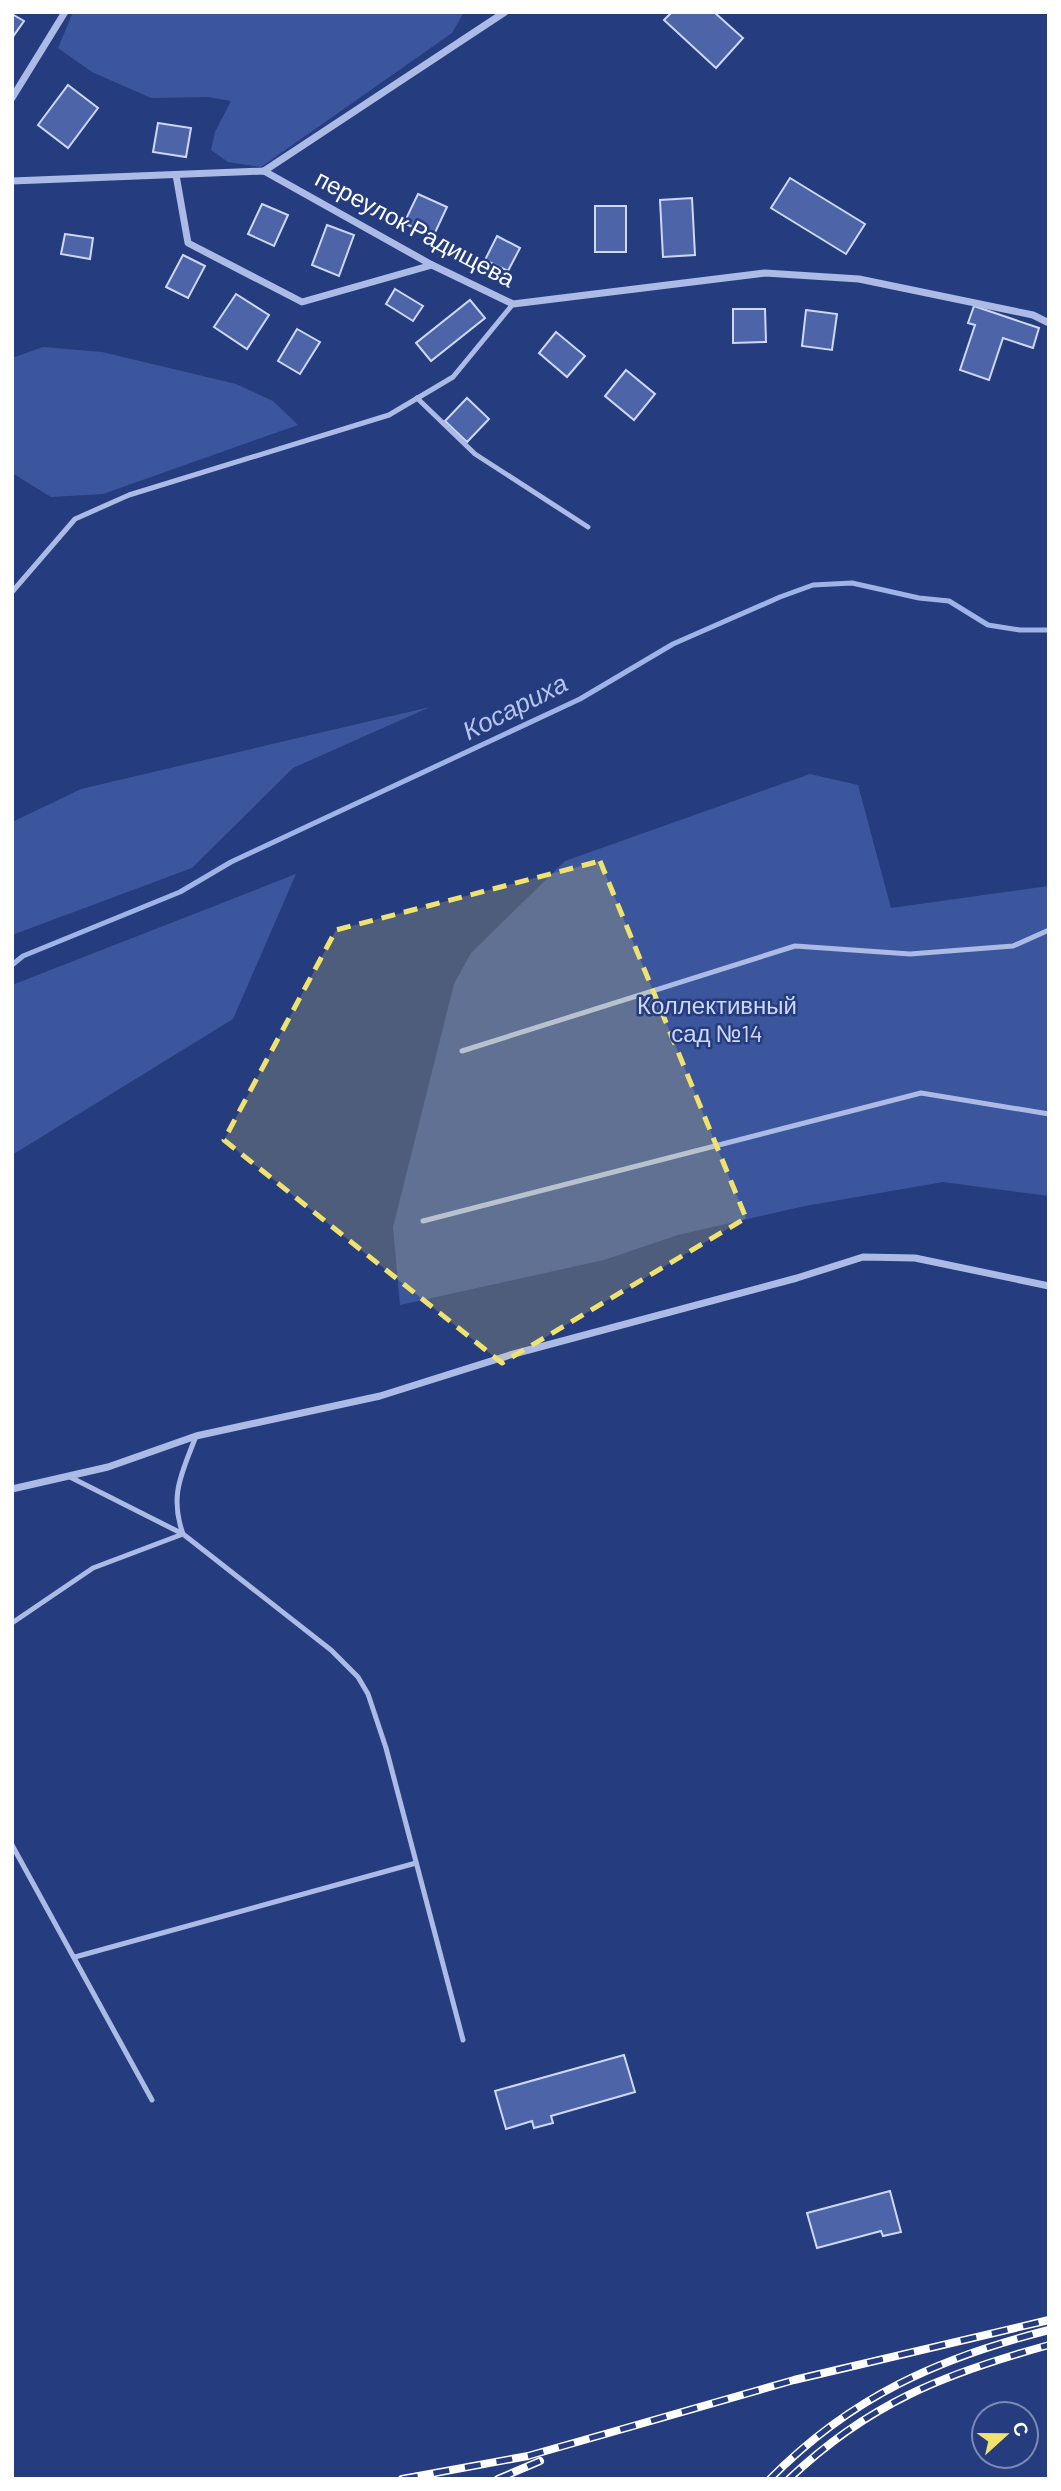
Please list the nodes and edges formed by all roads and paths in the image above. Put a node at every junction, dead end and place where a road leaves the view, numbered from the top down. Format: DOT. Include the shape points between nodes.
graph roads {
  1 [pos="65,12"];
  2 [pos="505,12"];
  3 [pos="12,98"];
  4 [pos="264,171"];
  5 [pos="176,175"];
  6 [pos="12,181"];
  7 [pos="432,265"];
  8 [pos="513,304"];
  9 [pos="1049,323"];
  10 [pos="417,398"];
  11 [pos="588,527"];
  12 [pos="12,592"];
  13 [pos="1049,930"];
  14 [pos="463,1051"];
  15 [pos="1049,1114"];
  16 [pos="423,1221"];
  17 [pos="1049,1286"];
  18 [pos="196,1436"];
  19 [pos="69,1476"];
  20 [pos="12,1489"];
  21 [pos="183,1534"];
  22 [pos="12,1622"];
  23 [pos="12,1845"];
  24 [pos="416,1863"];
  25 [pos="75,1956"];
  26 [pos="463,2040"];
  27 [pos="152,2100"];
  1 -- 3 [label="street"];
  2 -- 4 [label="street"];
  4 -- 5 [label="street"];
  4 -- 7 [label="street, переулок Радищева"];
  5 -- 6 [label="street"];
  5 -- 7 [label="street" via="188,243 302,302"];
  7 -- 8 [label="street, переулок Радищева"];
  8 -- 9 [label="street, переулок Радищева" via="765,273 859,279 1033,315"];
  8 -- 10 [label="lane" via="453,377"];
  10 -- 11 [label="lane" via="475,454"];
  10 -- 12 [label="lane" via="389,415 129,495 75,519"];
  13 -- 14 [label="lane" via="1013,946 910,954 795,946"];
  15 -- 16 [label="lane" via="921,1093"];
  17 -- 18 [label="street" via="915,1258 863,1257 380,1396"];
  18 -- 19 [label="street"];
  18 -- 21 [label="lane" via="176,1496"];
  19 -- 20 [label="street"];
  19 -- 21 [label="lane"];
  21 -- 22 [label="lane" via="93,1568"];
  21 -- 24 [label="lane" via="331,1650 358,1677 378,1723"];
  23 -- 25 [label="lane"];
  24 -- 25 [label="lane"];
  24 -- 26 [label="lane"];
  25 -- 27 [label="lane"];
}
